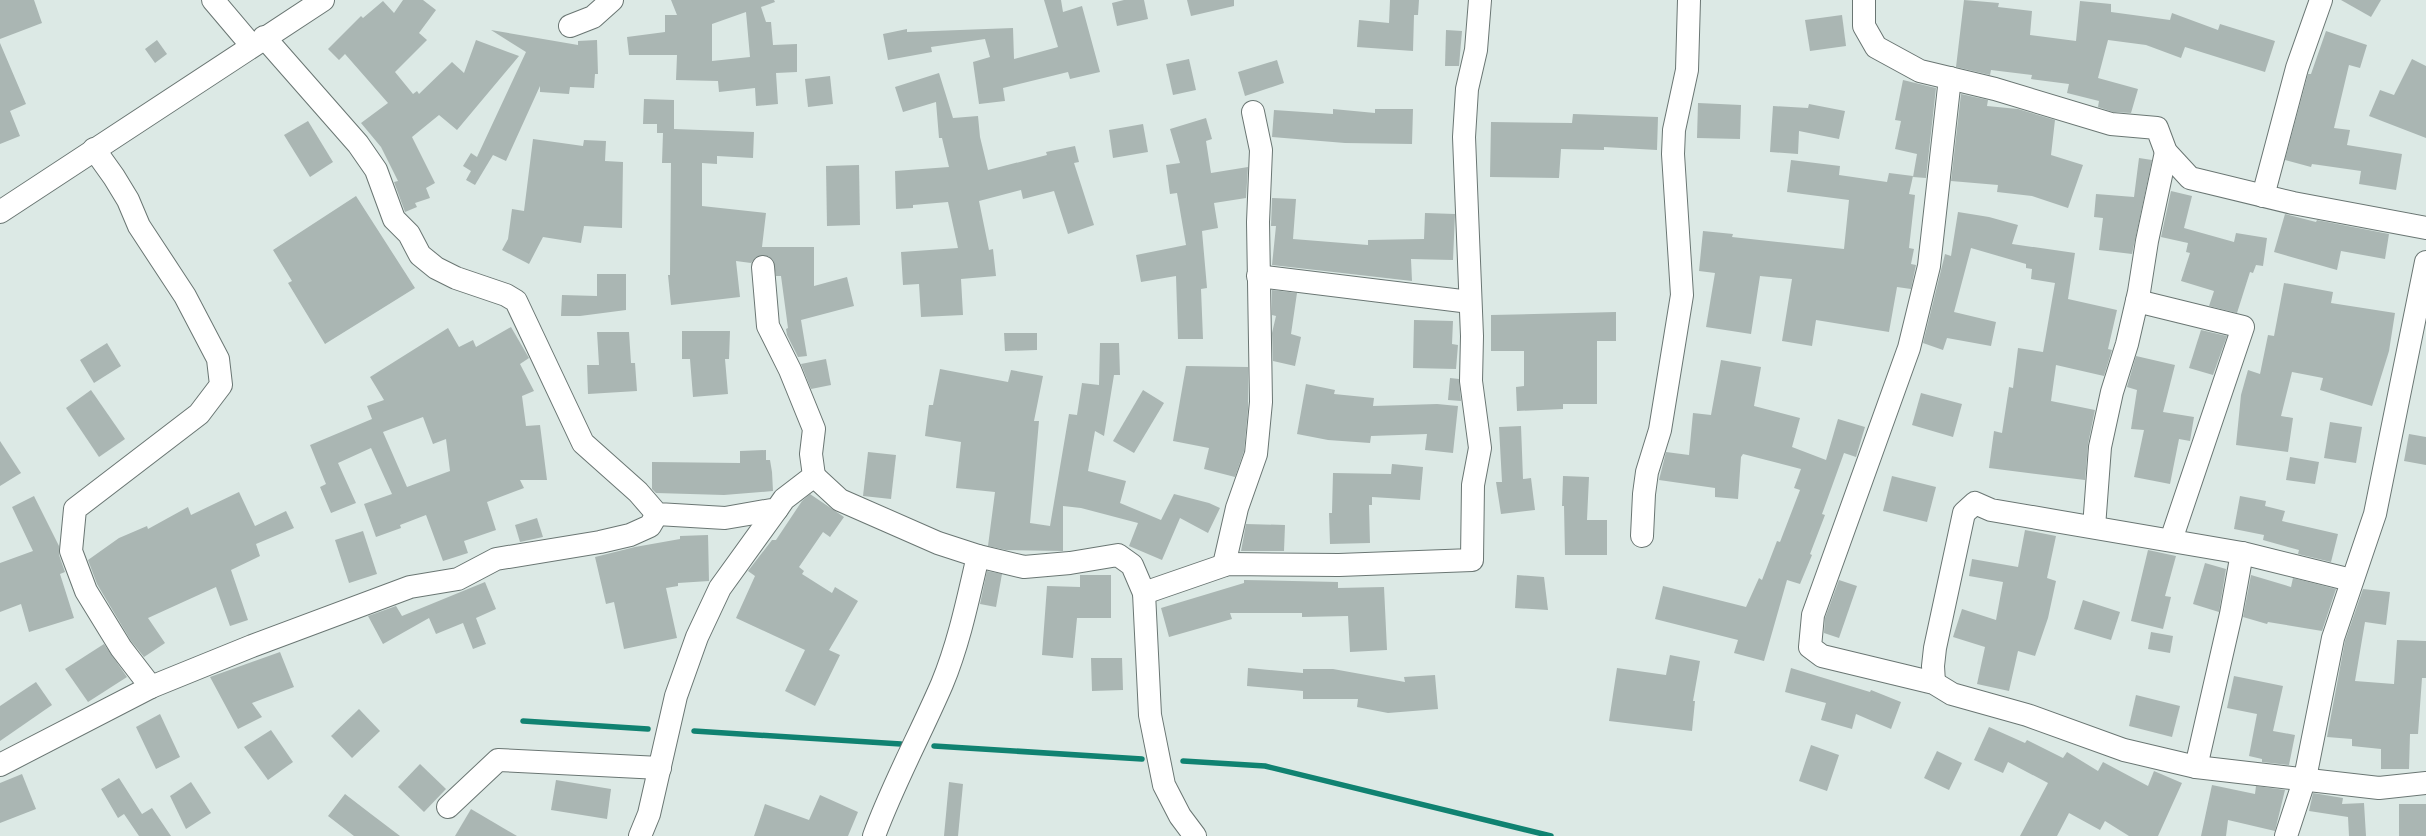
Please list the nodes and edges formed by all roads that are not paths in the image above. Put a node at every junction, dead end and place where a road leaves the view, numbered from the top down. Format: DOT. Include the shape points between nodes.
graph roads {
  1 [pos="213,0"];
  2 [pos="323,0"];
  3 [pos="612,0"];
  4 [pos="1480,0"];
  5 [pos="1689,0"];
  6 [pos="1864,0"];
  7 [pos="2321,0"];
  8 [pos="570,26"];
  9 [pos="258,42"];
  10 [pos="1950,78"];
  11 [pos="1253,112"];
  12 [pos="94,149"];
  13 [pos="2166,152"];
  14 [pos="2263,196"];
  15 [pos="0,212"];
  16 [pos="2426,228"];
  17 [pos="2426,262"];
  18 [pos="763,267"];
  19 [pos="1258,276"];
  20 [pos="2137,301"];
  21 [pos="1470,302"];
  22 [pos="814,476"];
  23 [pos="777,509"];
  24 [pos="657,514"];
  25 [pos="2094,527"];
  26 [pos="1642,536"];
  27 [pos="2171,540"];
  28 [pos="2242,553"];
  29 [pos="978,556"];
  30 [pos="1224,565"];
  31 [pos="2351,580"];
  32 [pos="1144,592"];
  33 [pos="1934,683"];
  34 [pos="151,687"];
  35 [pos="0,765"];
  36 [pos="2196,767"];
  37 [pos="660,768"];
  38 [pos="2305,778"];
  39 [pos="2426,783"];
  40 [pos="448,807"];
  41 [pos="640,836"];
  42 [pos="874,836"];
  43 [pos="1195,836"];
  44 [pos="2286,836"];
  1 -- 9 [label="street"];
  2 -- 9 [label="street"];
  3 -- 8 [label="street" via="593,17"];
  4 -- 21 [label="street" via="1476,50 1467,89 1464,137"];
  5 -- 26 [label="street" via="1687,70 1674,130 1673,154 1682,295 1660,430 1647,472"];
  6 -- 10 [label="street" via="1864,26 1876,47 1920,71"];
  7 -- 14 [label="street" via="2297,68"];
  9 -- 12 [label="street"];
  9 -- 24 [label="street" via="358,144 376,170 394,219 409,234 420,255 436,268 456,278 506,295 516,301 583,443 638,492"];
  10 -- 13 [label="street" via="1996,88 2111,124 2157,128"];
  10 -- 33 [label="street" via="1929,266 1909,348 1813,615 1810,647 1822,656"];
  11 -- 19 [label="street" via="1261,150"];
  12 -- 15 [label="street"];
  12 -- 34 [label="street" via="121,188 139,226 185,296 218,359 221,385 199,414 76,508 71,551 86,591 121,648"];
  13 -- 14 [label="street" via="2190,178"];
  13 -- 20 [label="street"];
  14 -- 16 [label="street"];
  17 -- 31 [label="street" via="2375,514"];
  18 -- 22 [label="street" via="768,326 800,392 814,429 811,454"];
  19 -- 21 [label="street"];
  19 -- 30 [label="street" via="1261,402 1256,454 1238,508"];
  20 -- 25 [label="street" via="2100,447"];
  20 -- 27 [label="street" via="2243,327"];
  21 -- 30 [label="street" via="1472,381 1480,448 1473,485 1472,560 1339,565"];
  22 -- 23 [label="street" via="784,499"];
  22 -- 29 [label="street" via="840,500 938,543"];
  23 -- 24 [label="street" via="724,518"];
  23 -- 37 [label="street" via="720,588 697,637 676,696"];
  24 -- 34 [label="street" via="650,526 630,535 496,559 458,579 410,587 364,603"];
  25 -- 27 [label="street"];
  25 -- 33 [label="street" via="1991,510 1975,503 1964,513 1935,648"];
  27 -- 28 [label="street"];
  28 -- 31 [label="street"];
  28 -- 36 [label="street" via="2231,614"];
  29 -- 32 [label="street" via="1024,567 1118,555 1132,565"];
  29 -- 42 [label="street" via="963,619 942,683 887,801"];
  30 -- 32 [label="street"];
  31 -- 38 [label="street" via="2333,638"];
  32 -- 43 [label="street" via="1150,715 1164,785 1180,816"];
  33 -- 36 [label="street" via="1952,694 2027,715 2124,750"];
  34 -- 35 [label="street"];
  36 -- 38 [label="street"];
  37 -- 40 [label="street" via="498,760"];
  37 -- 41 [label="street"];
  38 -- 39 [label="street" via="2341,785 2379,788"];
  38 -- 44 [label="street"];
}
